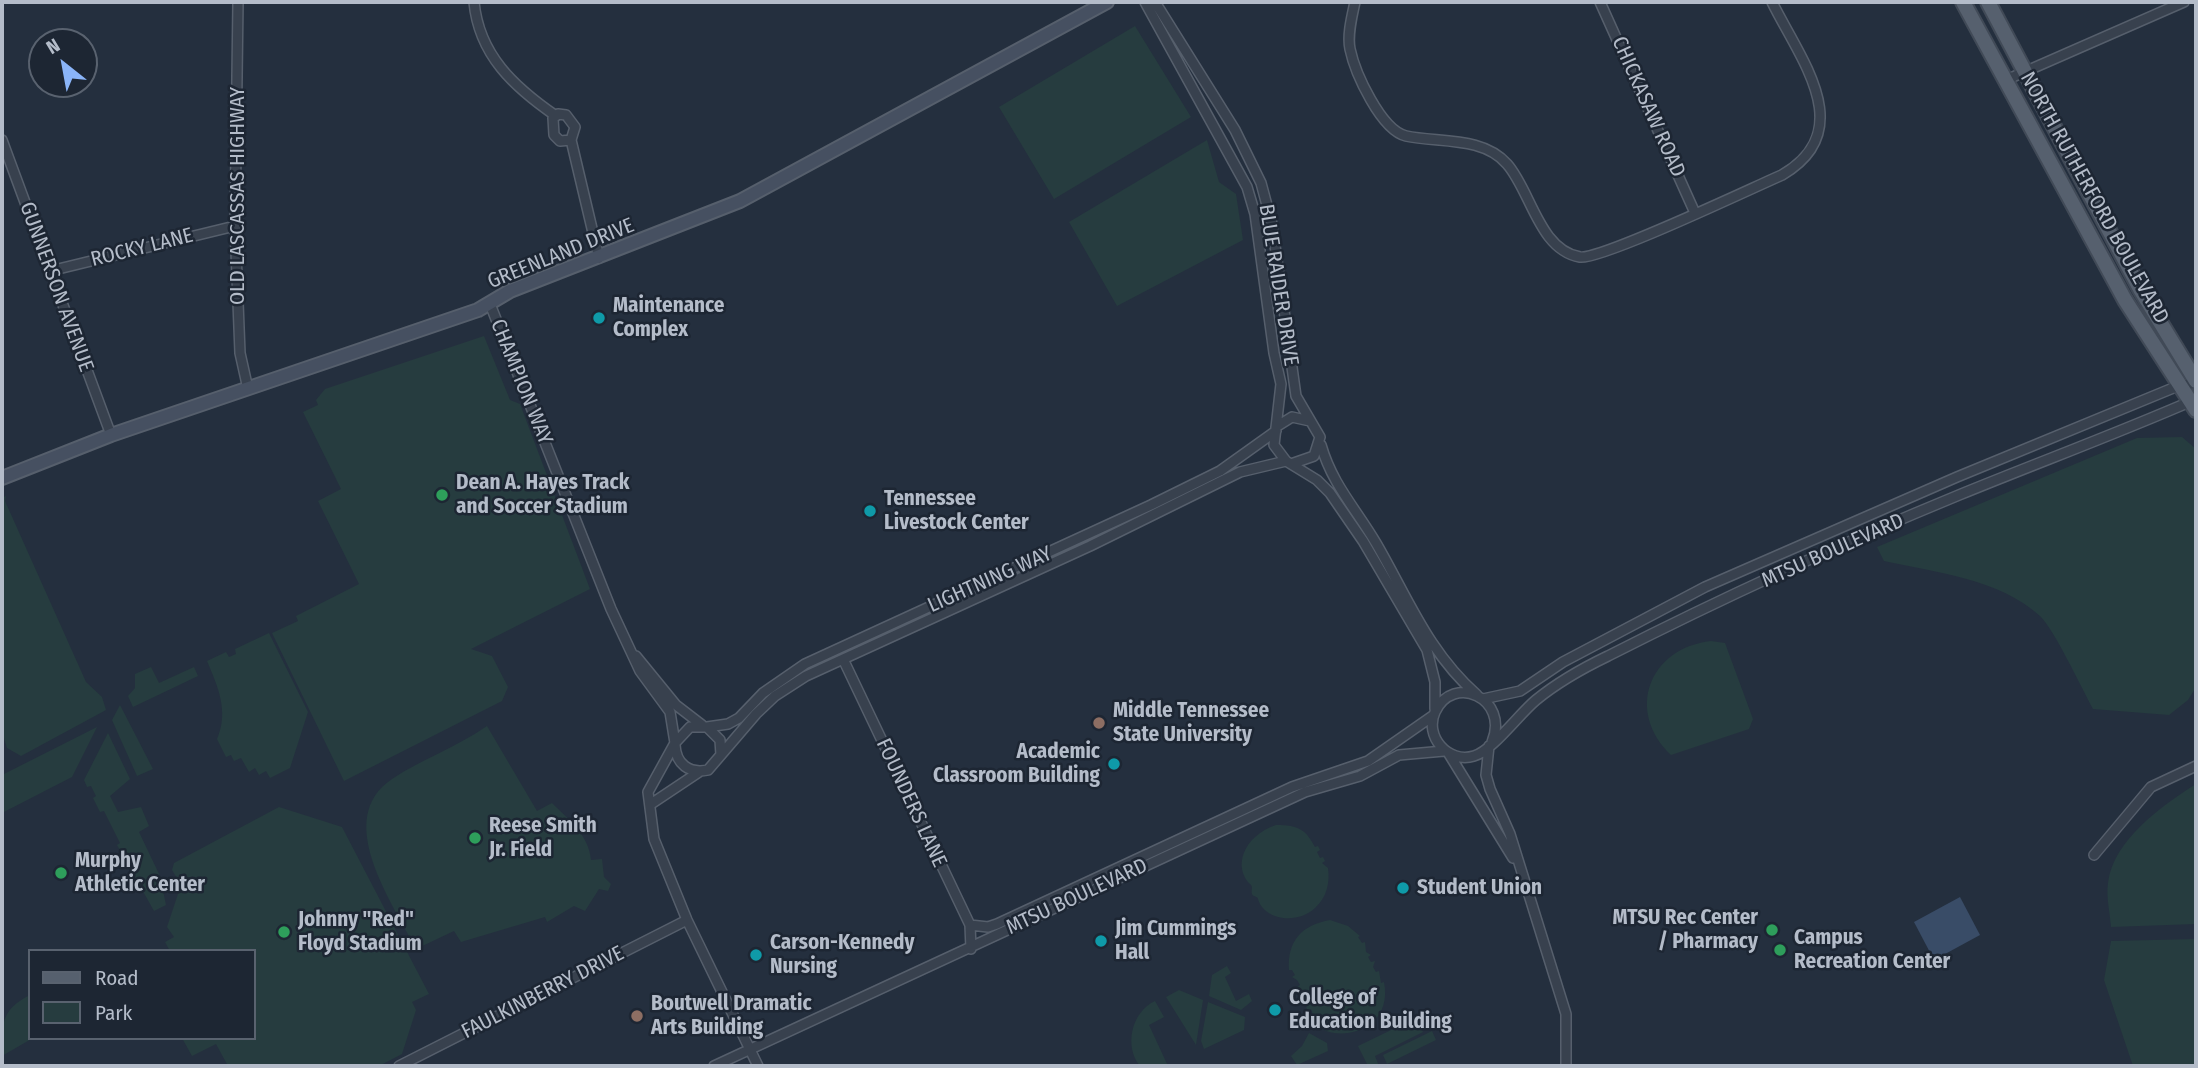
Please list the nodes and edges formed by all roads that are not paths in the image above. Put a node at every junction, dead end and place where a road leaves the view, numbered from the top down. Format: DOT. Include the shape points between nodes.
graph roads {
  1 [pos="238,2"];
  2 [pos="474,2"];
  3 [pos="1107,2"];
  4 [pos="1145,2"];
  5 [pos="1155,2"];
  6 [pos="1354,2"];
  7 [pos="1600,2"];
  8 [pos="1772,2"];
  9 [pos="1963,2"];
  10 [pos="1988,2"];
  11 [pos="2184,2"];
  12 [pos="2025,71"];
  13 [pos="2006,80"];
  14 [pos="556,116"];
  15 [pos="2,140"];
  16 [pos="571,140"];
  17 [pos="1696,213"];
  18 [pos="235,226"];
  19 [pos="599,258"];
  20 [pos="50,271"];
  21 [pos="490,304"];
  22 [pos="2196,382"];
  23 [pos="2178,386"];
  24 [pos="247,389"];
  25 [pos="2194,404"];
  26 [pos="1314,425"];
  27 [pos="1276,429"];
  28 [pos="111,435"];
  29 [pos="1320,444"];
  30 [pos="1288,462"];
  31 [pos="2,478"];
  32 [pos="635,654"];
  33 [pos="843,659"];
  34 [pos="1481,697"];
  35 [pos="1435,713"];
  36 [pos="704,726"];
  37 [pos="675,744"];
  38 [pos="1491,744"];
  39 [pos="1447,752"];
  40 [pos="721,757"];
  41 [pos="2196,766"];
  42 [pos="700,772"];
  43 [pos="651,804"];
  44 [pos="2094,855"];
  45 [pos="1521,872"];
  46 [pos="687,920"];
  47 [pos="970,925"];
  48 [pos="971,949"];
  49 [pos="750,1048"];
  50 [pos="399,1066"];
  51 [pos="714,1066"];
  52 [pos="758,1066"];
  53 [pos="1566,1066"];
  1 -- 18 [label="street, OLD LASCASSAS HIGHWAY"];
  2 -- 14 [label="street" via="480,33 495,62 522,92"];
  3 -- 19 [label="street, GREENLAND DRIVE" via="740,201"];
  4 -- 27 [label="street, BLUE RAIDER DRIVE" via="1247,187 1281,384"];
  5 -- 26 [label="street, BLUE RAIDER DRIVE" via="1235,130 1261,183 1272,224 1296,396"];
  6 -- 17 [label="street" via="1349,46 1358,79 1381,115 1403,136 1484,148 1506,162 1561,251 1583,258"];
  7 -- 17 [label="street, CHICKASAW ROAD"];
  8 -- 17 [label="street" via="1819,98 1822,111 1817,137 1795,167"];
  9 -- 13 [label="main road, NORTH RUTHERFORD BOULEVARD"];
  10 -- 12 [label="main road, NORTH RUTHERFORD BOULEVARD"];
  11 -- 12 [label="street"];
  12 -- 13 [label="street"];
  12 -- 22 [label="main road, NORTH RUTHERFORD BOULEVARD" via="2140,289"];
  13 -- 23 [label="main road, NORTH RUTHERFORD BOULEVARD" via="2125,300"];
  14 -- 16 [label="street" via="566,115 572,121"];
  14 -- 16 [label="street" via="554,135 560,141"];
  15 -- 20 [label="street, GUNNERSON AVENUE"];
  16 -- 19 [label="street"];
  18 -- 20 [label="street, ROCKY LANE"];
  18 -- 24 [label="street, OLD LASCASSAS HIGHWAY" via="240,353"];
  19 -- 21 [label="street, GREENLAND DRIVE" via="510,291"];
  20 -- 28 [label="street, GUNNERSON AVENUE"];
  21 -- 24 [label="street, GREENLAND DRIVE"];
  21 -- 32 [label="street, CHAMPION WAY" via="600,583"];
  22 -- 23 [label="street, MTSU BOULEVARD"];
  23 -- 25 [label="main road, NORTH RUTHERFORD BOULEVARD"];
  23 -- 34 [label="street, MTSU BOULEVARD" via="1705,587 1563,662 1520,691"];
  24 -- 28 [label="street, GREENLAND DRIVE"];
  25 -- 38 [label="street, MTSU BOULEVARD" via="1957,495 1700,610 1566,678 1518,715"];
  26 -- 27 [label="street" via="1292,417"];
  26 -- 29 [label="street"];
  27 -- 30 [label="street" via="1274,445"];
  27 -- 36 [label="street, LIGHTNING WAY" via="1236,461 1163,500 805,664 738,718 728,724"];
  28 -- 31 [label="street, GREENLAND DRIVE"];
  29 -- 30 [label="street" via="1314,456"];
  29 -- 34 [label="street" via="1329,474 1375,541 1430,644"];
  30 -- 33 [label="street, LIGHTNING WAY" via="1240,472"];
  30 -- 35 [label="street" via="1330,493 1427,650 1435,682"];
  32 -- 36 [label="street, CHAMPION WAY" via="678,708"];
  32 -- 37 [label="street, CHAMPION WAY" via="640,671 669,709"];
  33 -- 40 [label="street, LIGHTNING WAY" via="775,696"];
  33 -- 47 [label="street, FOUNDERS LANE"];
  34 -- 35 [label="street" via="1469,693 1449,696"];
  34 -- 38 [label="street" via="1497,721"];
  35 -- 39 [label="street" via="1435,739"];
  35 -- 47 [label="street, MTSU BOULEVARD" via="1368,761 1280,792 997,924"];
  36 -- 37 [label="street" via="683,732"];
  36 -- 40 [label="street" via="720,740"];
  37 -- 42 [label="street" via="683,766"];
  37 -- 43 [label="street" via="648,792"];
  38 -- 39 [label="street" via="1474,756"];
  38 -- 45 [label="street" via="1486,775"];
  39 -- 45 [label="street"];
  39 -- 48 [label="street, MTSU BOULEVARD" via="1399,755 1360,776 1305,792"];
  40 -- 42 [label="street"];
  41 -- 44 [label="street" via="2151,787"];
  42 -- 43 [label="street"];
  43 -- 46 [label="street" via="654,839"];
  45 -- 53 [label="street" via="1566,1014"];
  46 -- 49 [label="street"];
  46 -- 50 [label="street, FAULKINBERRY DRIVE"];
  47 -- 48 [label="street, FOUNDERS LANE"];
  48 -- 49 [label="street, MTSU BOULEVARD"];
  49 -- 51 [label="street, MTSU BOULEVARD"];
  49 -- 52 [label="street"];
}
